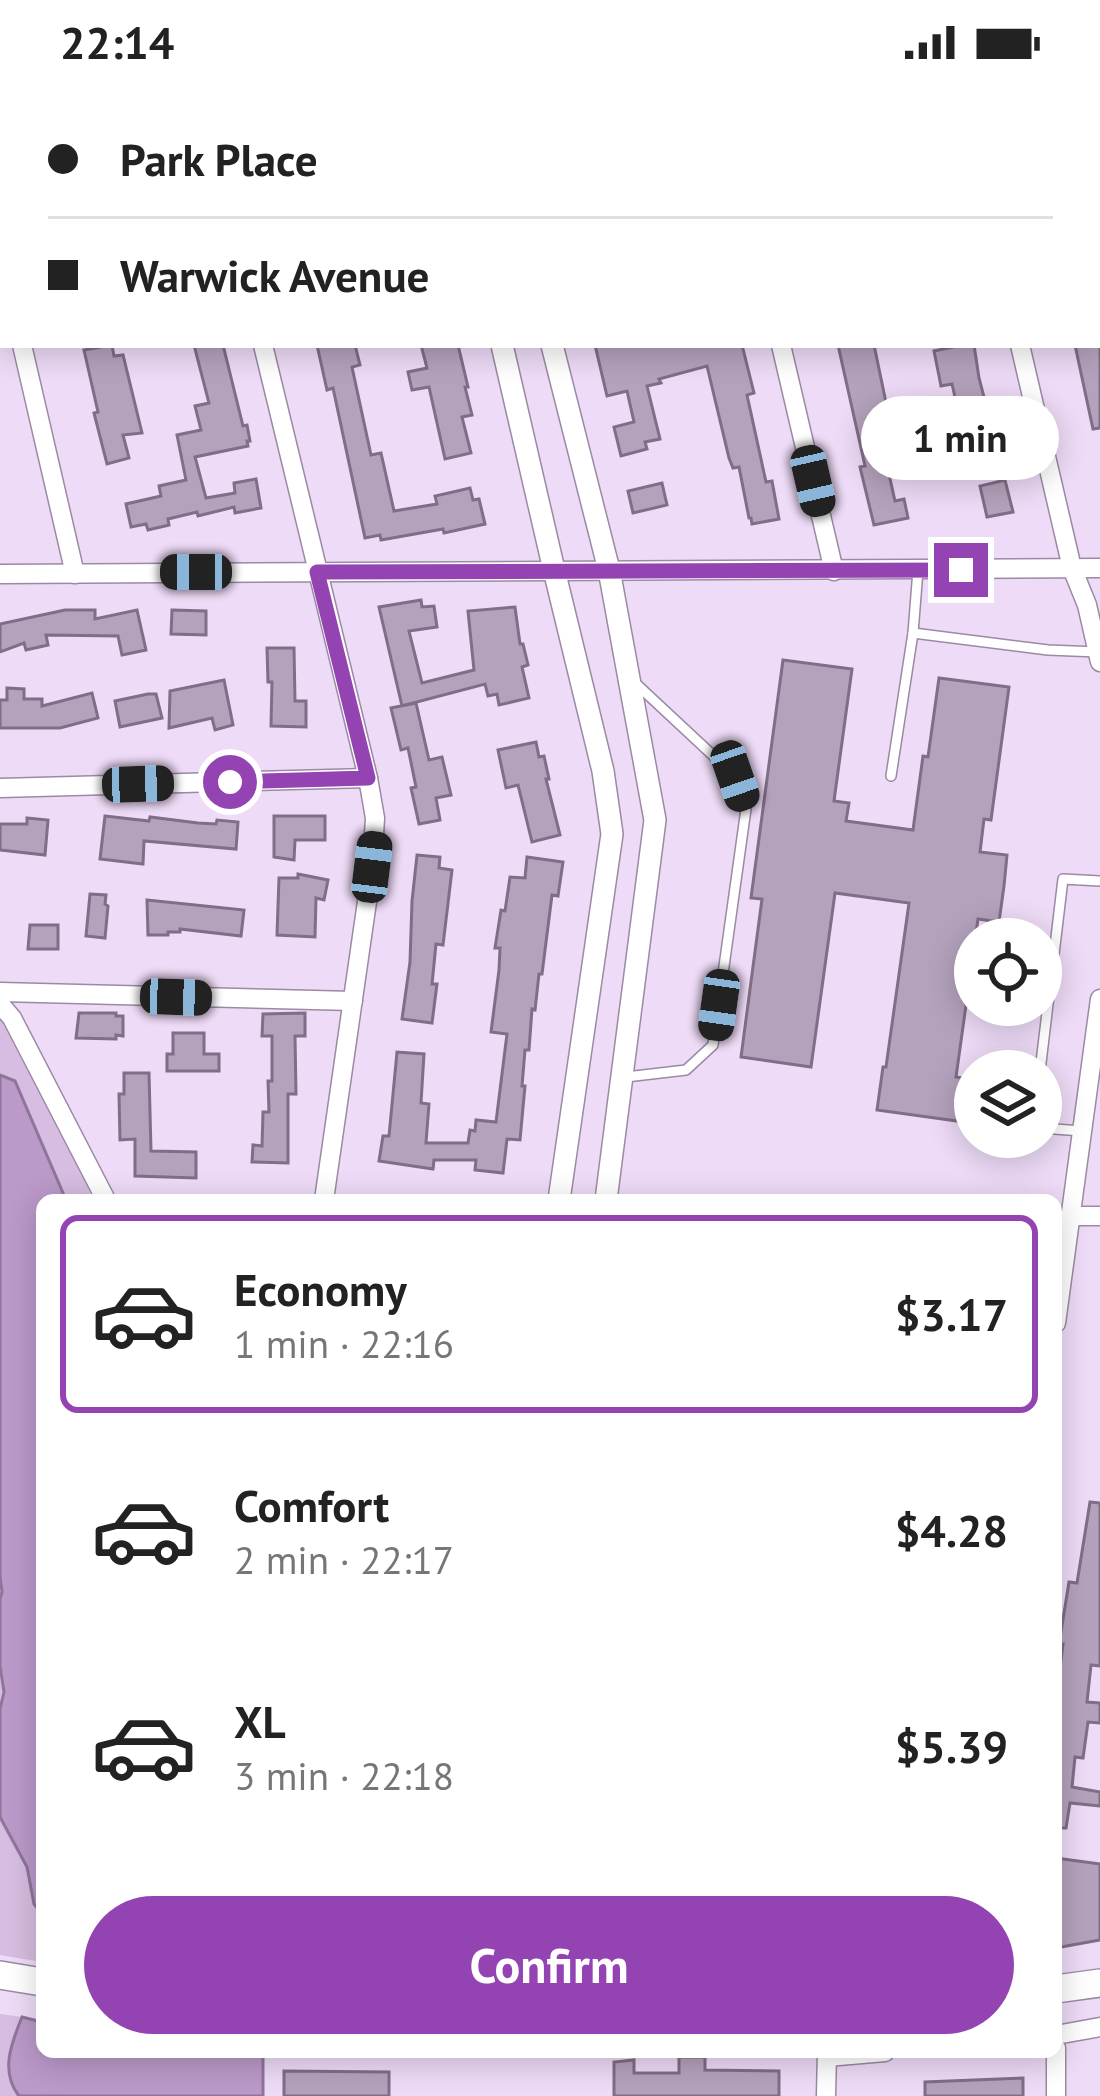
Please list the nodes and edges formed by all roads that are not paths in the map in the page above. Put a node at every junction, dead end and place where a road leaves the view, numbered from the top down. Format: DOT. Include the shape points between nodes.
graph roads {
  1 [pos="23,348"];
  2 [pos="263,348"];
  3 [pos="503,348"];
  4 [pos="553,348"];
  5 [pos="782,348"];
  6 [pos="1021,348"];
  7 [pos="1072,568"];
  8 [pos="1100,568"];
  9 [pos="918,570"];
  10 [pos="554,571"];
  11 [pos="609,571"];
  12 [pos="834,571"];
  13 [pos="317,572"];
  14 [pos="0,574"];
  15 [pos="75,574"];
  16 [pos="913,633"];
  17 [pos="1099,657"];
  18 [pos="629,677"];
  19 [pos="891,776"];
  20 [pos="368,778"];
  21 [pos="0,788"];
  22 [pos="1100,880"];
  23 [pos="0,992"];
  24 [pos="1100,999"];
  25 [pos="353,1001"];
  26 [pos="0,1004"];
  27 [pos="1043,1050"];
  28 [pos="621,1078"];
  29 [pos="1062,1130"];
  30 [pos="1082,1131"];
  31 [pos="103,1194"];
  32 [pos="325,1194"];
  33 [pos="560,1194"];
  34 [pos="607,1194"];
  35 [pos="1070,1216"];
  36 [pos="1100,1216"];
  37 [pos="1062,1277"];
  38 [pos="0,1975"];
  39 [pos="36,1981"];
  40 [pos="1100,1983"];
  41 [pos="1062,1988"];
  42 [pos="1100,2027"];
  43 [pos="1062,2034"];
  44 [pos="827,2058"];
  45 [pos="1056,2058"];
  46 [pos="826,2096"];
  47 [pos="1056,2096"];
  1 -- 15 [label="street"];
  2 -- 13 [label="street"];
  3 -- 10 [label="street"];
  4 -- 11 [label="street"];
  5 -- 12 [label="street"];
  6 -- 7 [label="street"];
  7 -- 8 [label="street"];
  7 -- 9 [label="street"];
  7 -- 17 [label="street"];
  9 -- 12 [label="street"];
  9 -- 16 [label="lane"];
  10 -- 11 [label="street"];
  10 -- 13 [label="street"];
  10 -- 33 [label="street" via="611,834"];
  11 -- 12 [label="street"];
  11 -- 18 [label="street"];
  13 -- 15 [label="street"];
  13 -- 20 [label="street"];
  14 -- 15 [label="street"];
  16 -- 17 [label="lane"];
  16 -- 19 [label="lane"];
  18 -- 28 [label="street" via="656,820"];
  18 -- 28 [label="lane" via="735,776 746,809 713,1045 686,1070"];
  20 -- 21 [label="street"];
  20 -- 25 [label="street" via="375,841"];
  22 -- 27 [label="lane" via="1063,879"];
  23 -- 25 [label="street"];
  24 -- 30 [label="street"];
  25 -- 32 [label="street"];
  26 -- 31 [label="street"];
  28 -- 34 [label="street"];
  29 -- 30 [label="lane"];
  30 -- 35 [label="street"];
  35 -- 36 [label="street"];
  35 -- 37 [label="street"];
  38 -- 39 [label="main road"];
  40 -- 41 [label="main road"];
  42 -- 43 [label="street"];
  44 -- 46 [label="street"];
  45 -- 47 [label="street"];
}
